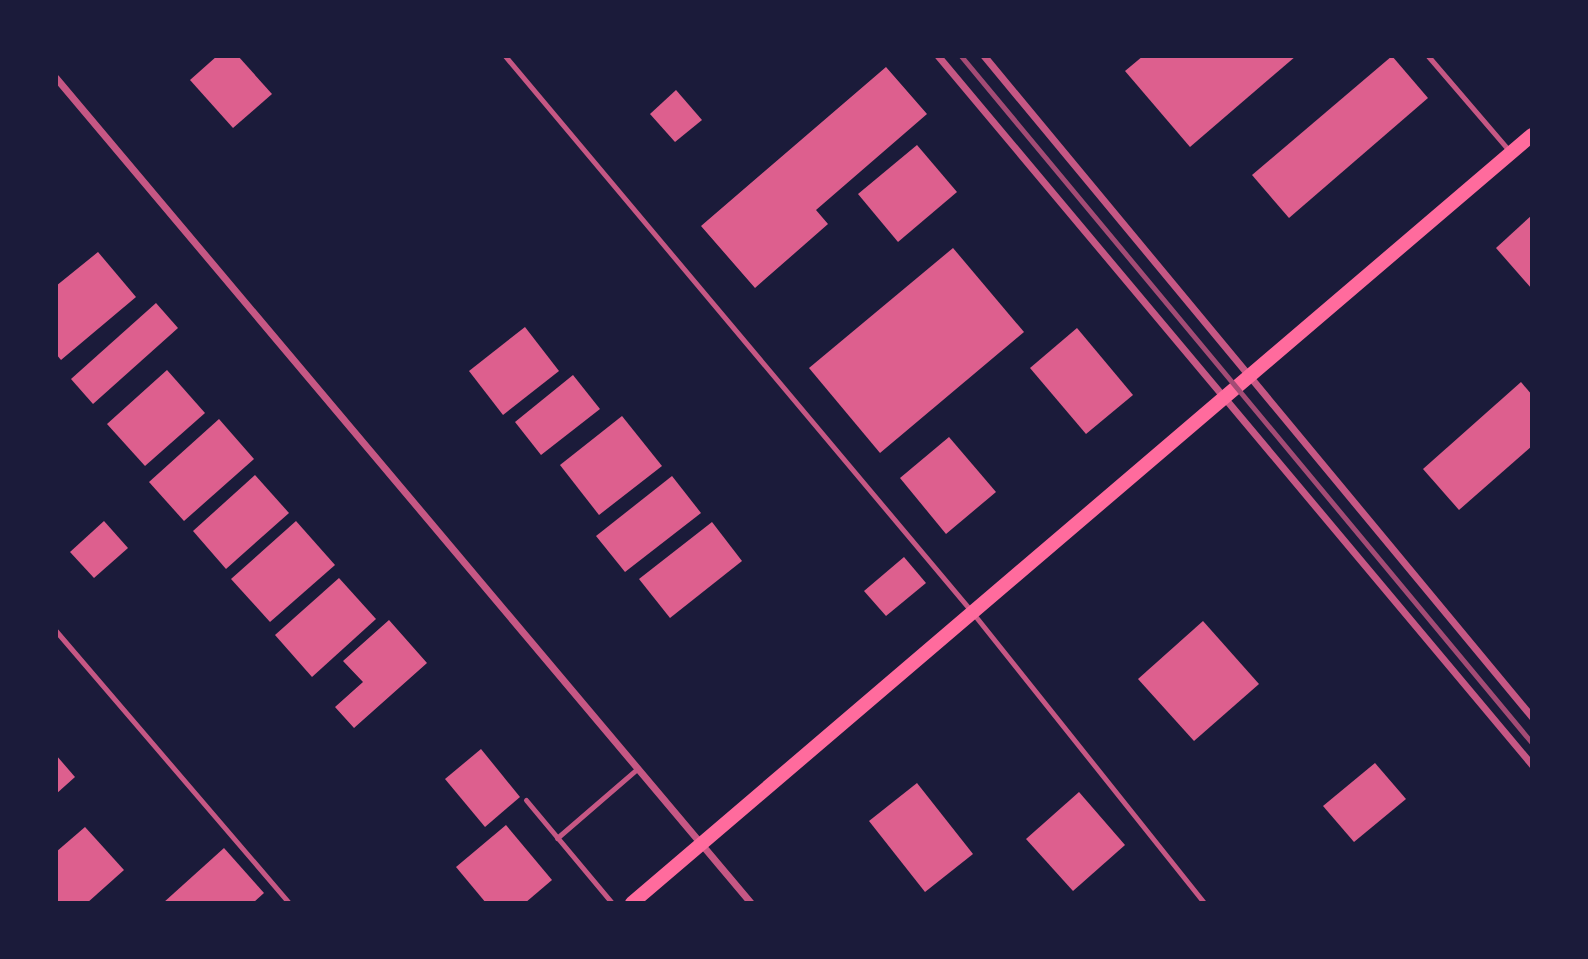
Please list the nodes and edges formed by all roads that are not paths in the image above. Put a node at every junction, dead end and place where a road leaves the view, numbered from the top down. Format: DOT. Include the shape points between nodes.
graph roads {
  1 [pos="505,56"];
  2 [pos="938,56"];
  3 [pos="984,56"];
  4 [pos="1428,56"];
  5 [pos="56,79"];
  6 [pos="1532,135"];
  7 [pos="1511,153"];
  8 [pos="1248,377"];
  9 [pos="1225,397"];
  10 [pos="972,612"];
  11 [pos="56,631"];
  12 [pos="1532,717"];
  13 [pos="1532,765"];
  14 [pos="638,768"];
  15 [pos="526,800"];
  16 [pos="556,838"];
  17 [pos="701,843"];
  18 [pos="289,903"];
  19 [pos="612,903"];
  20 [pos="632,903"];
  21 [pos="751,903"];
  22 [pos="1204,903"];
  1 -- 10 [label="lane"];
  2 -- 9 [label="street"];
  3 -- 8 [label="street"];
  4 -- 7 [label="lane"];
  5 -- 14 [label="street"];
  6 -- 7 [label="main road"];
  7 -- 8 [label="main road"];
  8 -- 9 [label="main road"];
  8 -- 12 [label="street"];
  9 -- 10 [label="main road"];
  9 -- 13 [label="street"];
  10 -- 17 [label="main road"];
  10 -- 22 [label="lane"];
  11 -- 18 [label="lane"];
  14 -- 16 [label="lane"];
  14 -- 17 [label="street"];
  15 -- 16 [label="lane"];
  16 -- 19 [label="lane"];
  17 -- 20 [label="main road"];
  17 -- 21 [label="street"];
}
